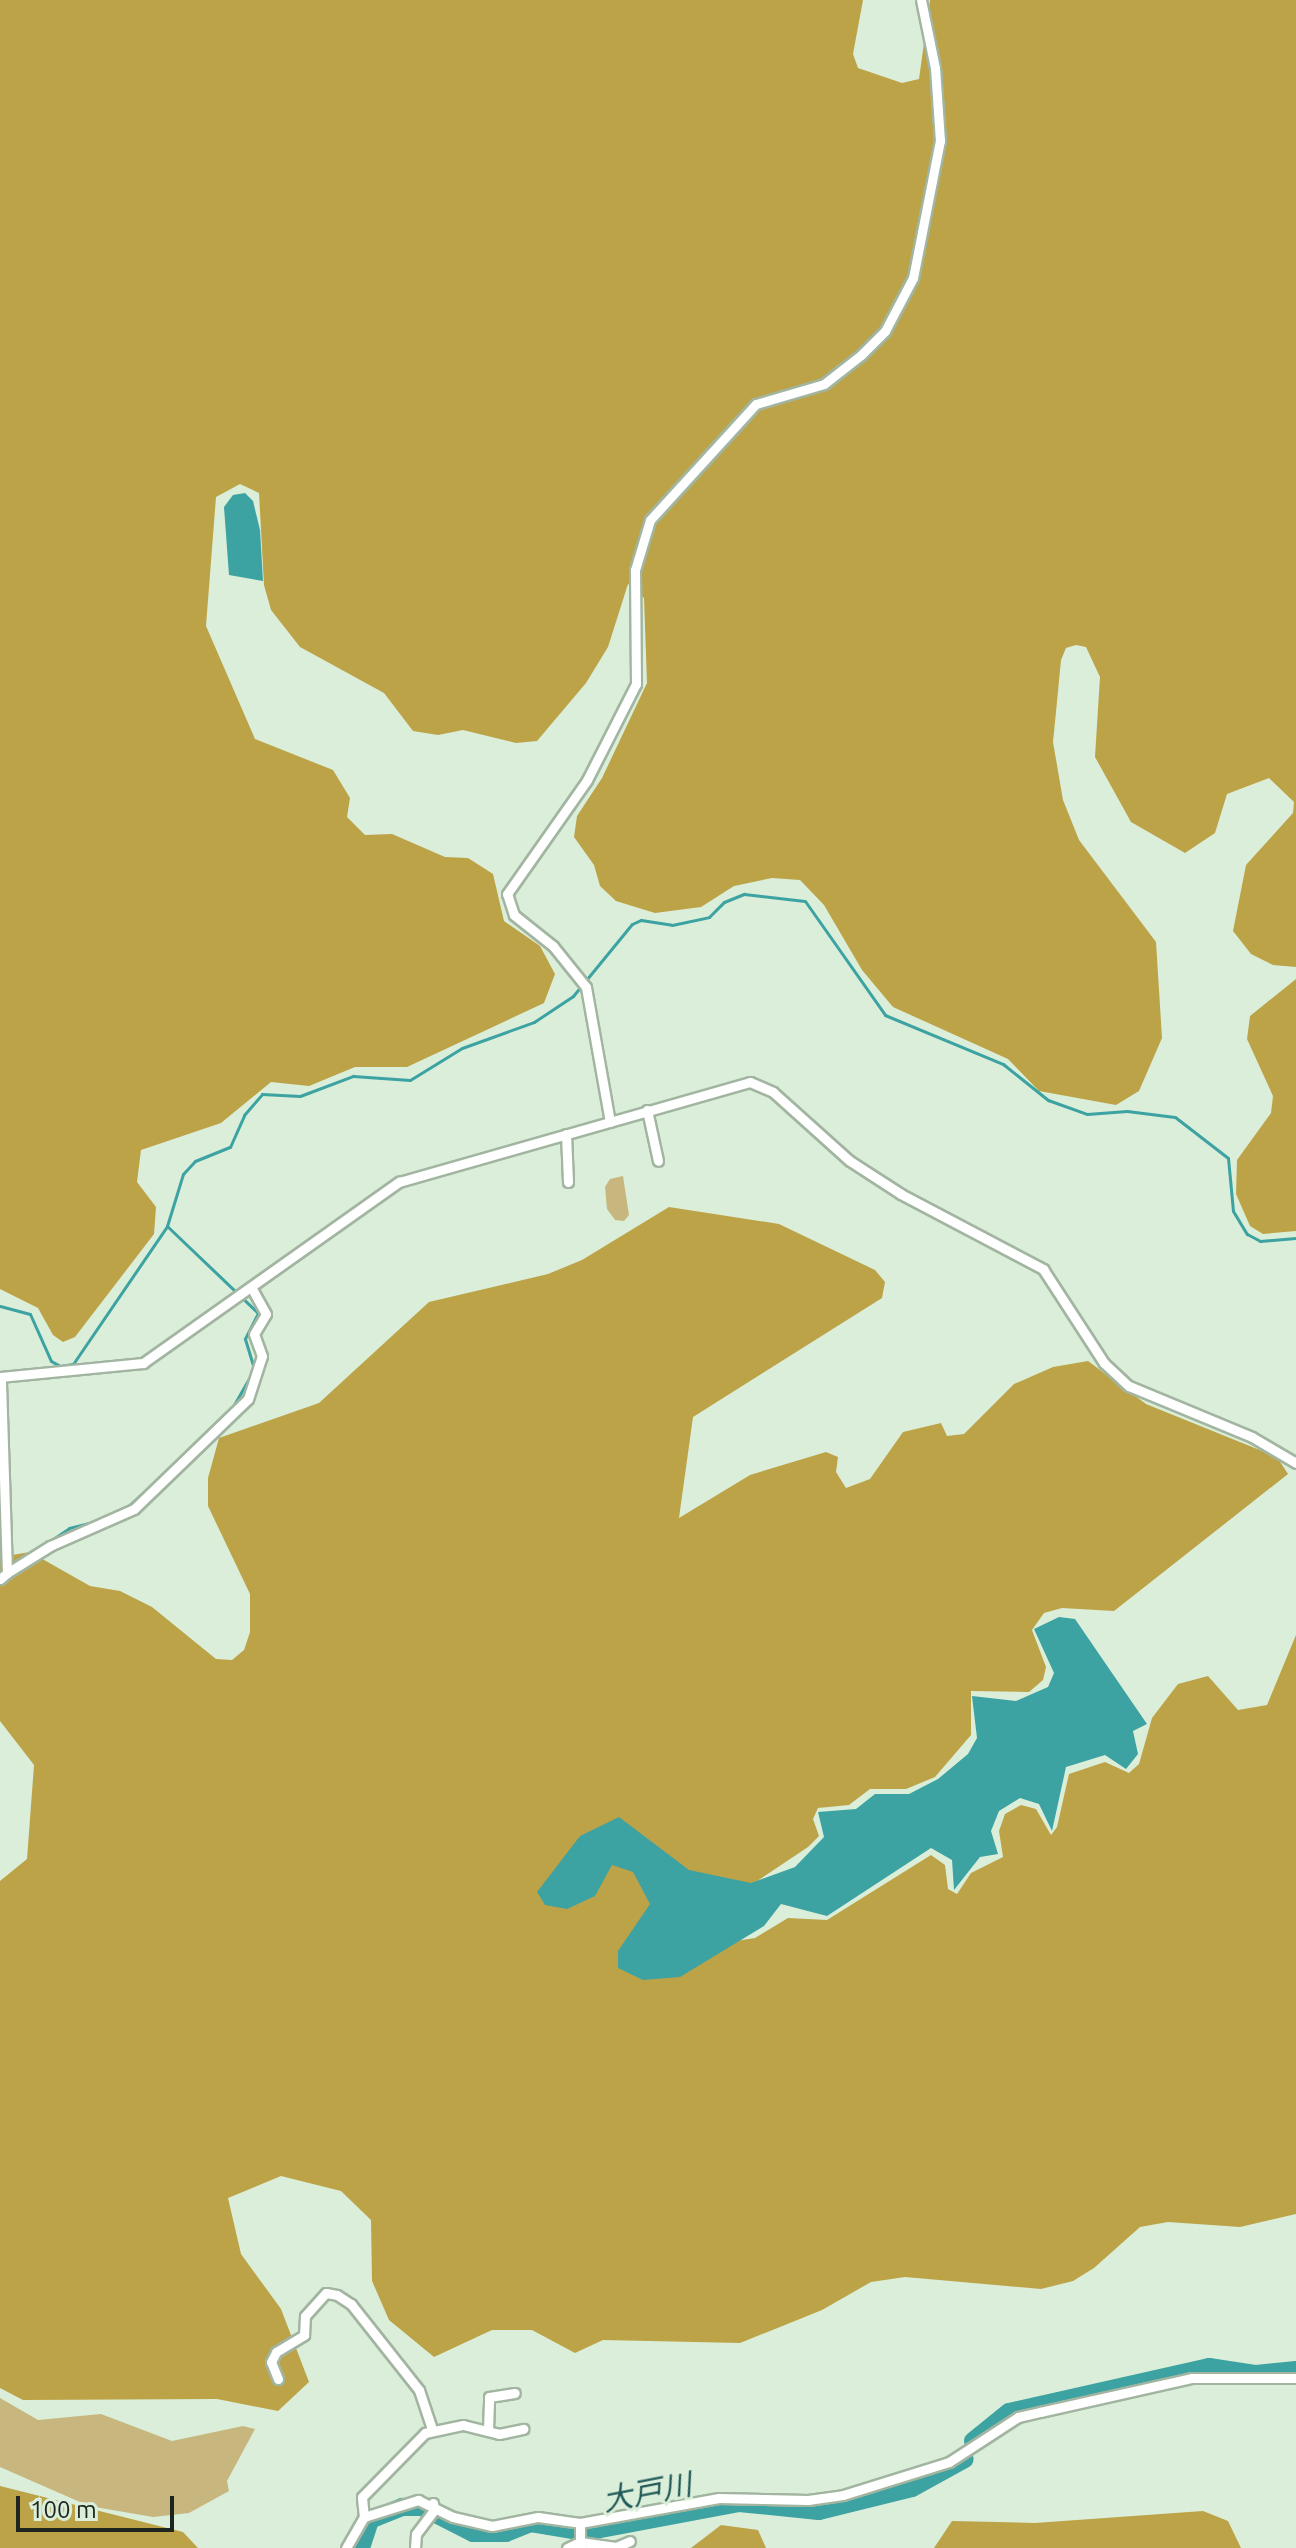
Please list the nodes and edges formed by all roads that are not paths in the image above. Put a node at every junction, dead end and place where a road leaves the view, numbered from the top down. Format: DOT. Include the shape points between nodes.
graph roads {
  1 [pos="921,0"];
  2 [pos="647,1110"];
  3 [pos="610,1122"];
  4 [pos="566,1134"];
  5 [pos="658,1161"];
  6 [pos="568,1182"];
  7 [pos="252,1289"];
  8 [pos="0,1377"];
  9 [pos="1296,1463"];
  10 [pos="3,1576"];
  11 [pos="1296,2378"];
  12 [pos="278,2379"];
  13 [pos="515,2393"];
  14 [pos="432,2429"];
  15 [pos="523,2429"];
  16 [pos="488,2430"];
  17 [pos="432,2510"];
  18 [pos="364,2517"];
  19 [pos="580,2536"];
  20 [pos="630,2541"];
  21 [pos="346,2548"];
  22 [pos="415,2548"];
  23 [pos="567,2548"];
  1 -- 3 [label="street" via="935,68 940,141 913,278 885,331 861,355 824,384 756,404 650,520 635,570 636,684 587,780 507,894 514,915 586,987"];
  2 -- 3 [label="street"];
  2 -- 5 [label="street"];
  2 -- 9 [label="street" via="726,1086 761,1084 850,1161 1043,1269 1104,1363 1129,1386 1252,1437"];
  3 -- 4 [label="street"];
  4 -- 6 [label="street"];
  4 -- 7 [label="street" via="399,1182"];
  7 -- 8 [label="street" via="133,1367"];
  7 -- 10 [label="street" via="266,1314 254,1334 262,1356 248,1399 134,1509 50,1546"];
  8 -- 10 [label="street"];
  11 -- 19 [label="street" via="1192,2378 1018,2417 949,2462 843,2495 808,2500 719,2498"];
  12 -- 14 [label="street" via="271,2362 276,2352 304,2335 305,2316 326,2293 337,2295 351,2304 419,2390"];
  13 -- 16 [label="street" via="489,2397"];
  14 -- 16 [label="street" via="463,2425"];
  14 -- 18 [label="street" via="368,2489 360,2507"];
  15 -- 16 [label="street" via="499,2434"];
  17 -- 18 [label="street" via="403,2502"];
  17 -- 19 [label="street" via="480,2526 538,2517"];
  17 -- 22 [label="street" via="416,2534"];
  18 -- 21 [label="street"];
  19 -- 20 [label="street" via="616,2547"];
  19 -- 23 [label="street"];
}
